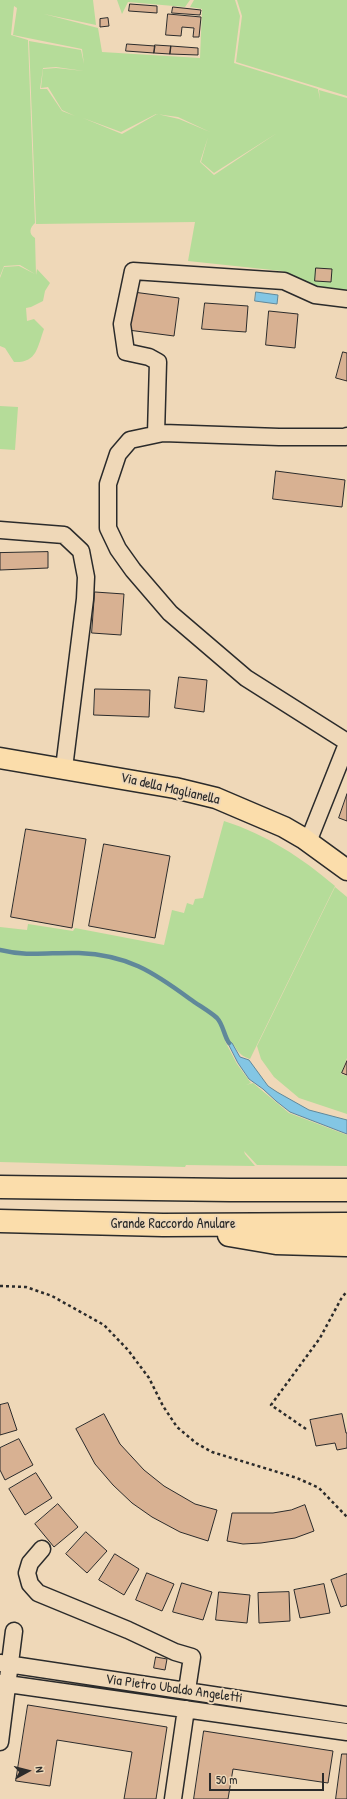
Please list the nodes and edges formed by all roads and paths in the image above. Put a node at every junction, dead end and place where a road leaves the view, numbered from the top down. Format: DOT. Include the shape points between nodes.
graph roads {
  1 [pos="347,299"];
  2 [pos="156,434"];
  3 [pos="347,436"];
  4 [pos="0,530"];
  5 [pos="347,743"];
  6 [pos="0,758"];
  7 [pos="64,768"];
  8 [pos="308,842"];
  9 [pos="347,870"];
  10 [pos="0,1187"];
  11 [pos="347,1190"];
  12 [pos="0,1221"];
  13 [pos="347,1224"];
  14 [pos="162,1225"];
  15 [pos="347,1244"];
  16 [pos="0,1286"];
  17 [pos="347,1291"];
  18 [pos="306,1429"];
  19 [pos="347,1517"];
  20 [pos="42,1549"];
  21 [pos="14,1631"];
  22 [pos="5,1664"];
  23 [pos="4,1683"];
  24 [pos="188,1690"];
  25 [pos="186,1709"];
  26 [pos="347,1715"];
  27 [pos="347,1732"];
  28 [pos="0,1742"];
  29 [pos="173,1799"];
  1 -- 2 [label="street" via="315,295 284,281 133,271 122,324 126,352 149,357 158,362"];
  2 -- 3 [label="street"];
  2 -- 5 [label="street" via="130,440 118,454 108,484 108,528 118,549 170,613 246,678"];
  4 -- 7 [label="street" via="64,535 81,551 86,577 85,599"];
  5 -- 8 [label="street"];
  6 -- 7 [label="main road, Via della Maglianella"];
  7 -- 8 [label="main road, Via della Maglianella" via="216,798 284,827"];
  8 -- 9 [label="main road, Via della Maglianella"];
  10 -- 11 [label="highway"];
  12 -- 14 [label="highway, Grande Raccordo Anulare"];
  13 -- 14 [label="highway, Grande Raccordo Anulare"];
  14 -- 15 [label="highway" via="276,1243"];
  16 -- 19 [label="path" via="26,1287 52,1296 104,1324 149,1378 177,1427 196,1443 212,1452 297,1478 319,1488"];
  17 -- 18 [label="path" via="320,1338 271,1405"];
  20 -- 24 [label="street" via="30,1563 28,1573 30,1584 38,1592 174,1652 192,1657"];
  21 -- 22 [label="street"];
  22 -- 23 [label="street"];
  22 -- 24 [label="street, Via Pietro Ubaldo Angeletti"];
  23 -- 25 [label="street, Via Pietro Ubaldo Angeletti"];
  23 -- 28 [label="street"];
  24 -- 26 [label="street, Via Pietro Ubaldo Angeletti"];
  25 -- 27 [label="street, Via Pietro Ubaldo Angeletti"];
  25 -- 29 [label="street"];
}
